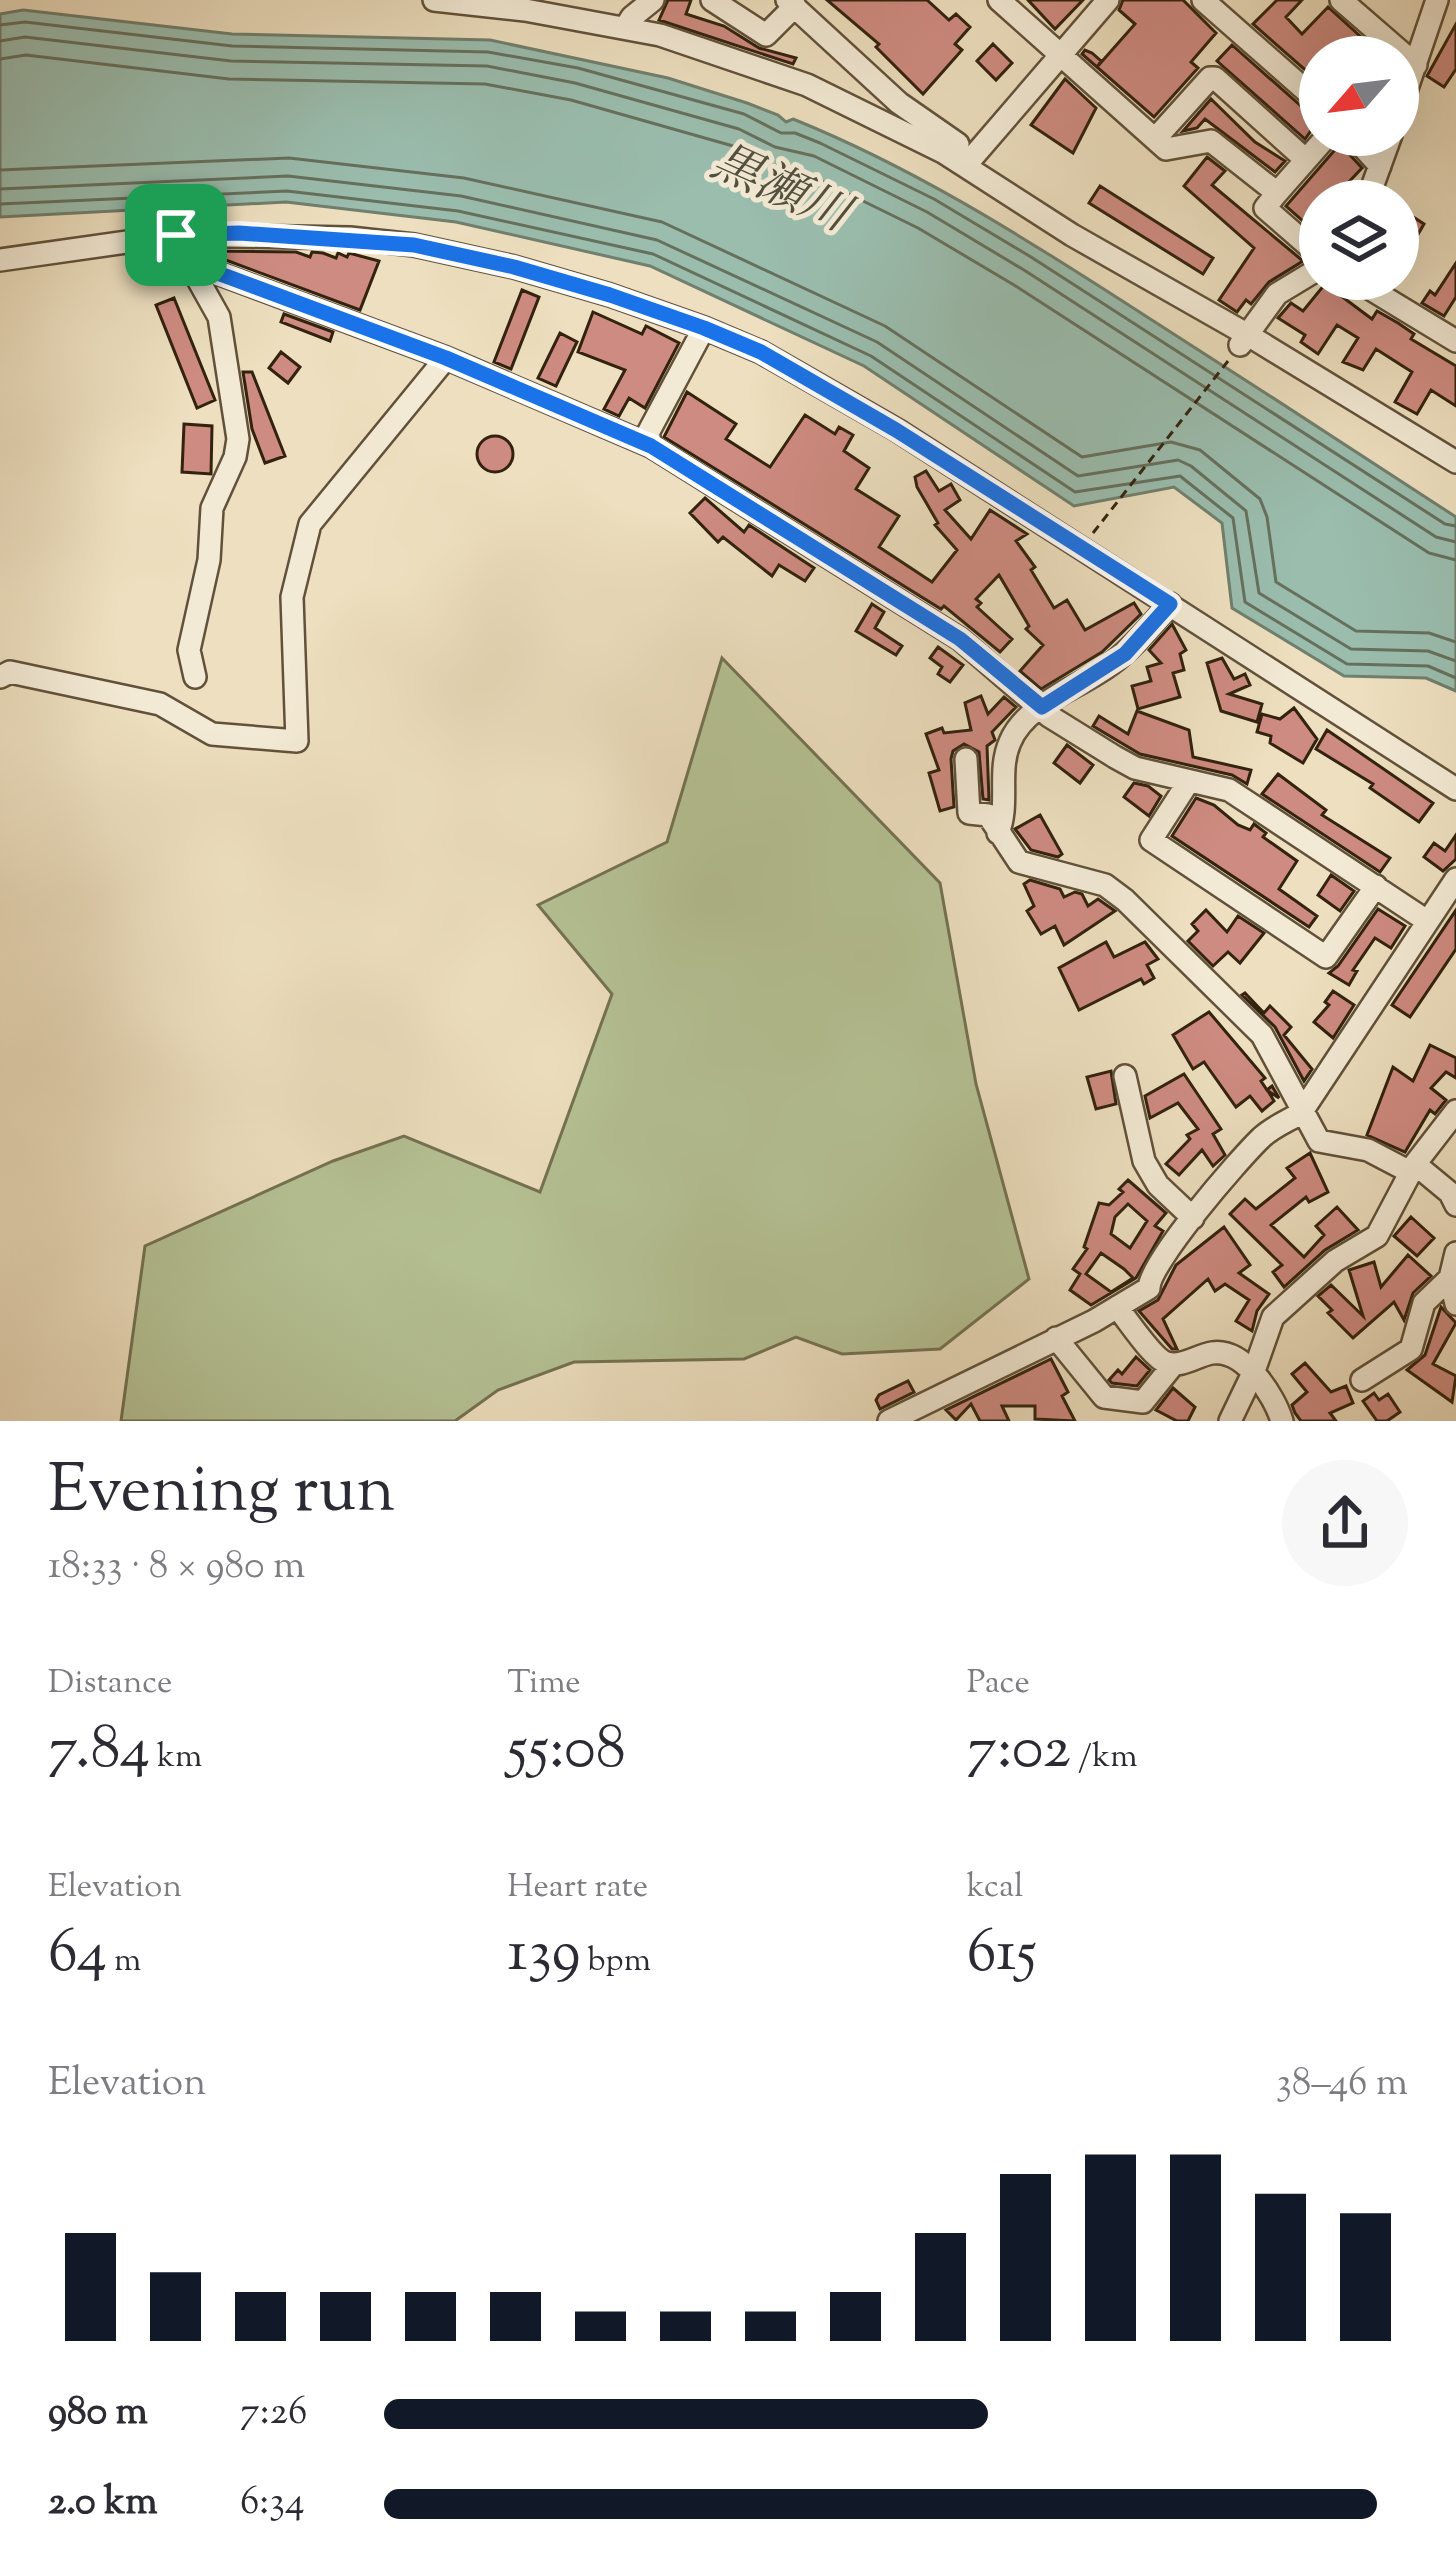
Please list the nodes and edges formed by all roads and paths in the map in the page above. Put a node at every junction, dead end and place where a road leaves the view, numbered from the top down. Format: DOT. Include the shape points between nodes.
graph roads {
  1 [pos="434,0"];
  2 [pos="653,0"];
  3 [pos="712,0"];
  4 [pos="999,0"];
  5 [pos="1108,0"];
  6 [pos="1203,0"];
  7 [pos="1341,0"];
  8 [pos="1437,0"];
  9 [pos="791,3"];
  10 [pos="625,28"];
  11 [pos="1383,36"];
  12 [pos="1062,53"];
  13 [pos="1419,55"];
  14 [pos="1299,85"];
  15 [pos="1154,139"];
  16 [pos="1310,156"];
  17 [pos="1371,156"];
  18 [pos="1384,156"];
  19 [pos="970,159"];
  20 [pos="1306,160"];
  21 [pos="1380,166"];
  22 [pos="1375,180"];
  23 [pos="1276,193"];
  24 [pos="176,235"];
  25 [pos="1299,238"];
  26 [pos="0,260"];
  27 [pos="188,262"];
  28 [pos="1299,281"];
  29 [pos="1389,300"];
  30 [pos="704,328"];
  31 [pos="1244,341"];
  32 [pos="1456,341"];
  33 [pos="446,358"];
  34 [pos="651,446"];
  35 [pos="1456,462"];
  36 [pos="1088,540"];
  37 [pos="1170,604"];
  38 [pos="0,677"];
  39 [pos="195,677"];
  40 [pos="1042,707"];
  41 [pos="965,759"];
  42 [pos="1189,781"];
  43 [pos="1456,789"];
  44 [pos="998,833"];
  45 [pos="1456,879"];
  46 [pos="1376,886"];
  47 [pos="1426,922"];
  48 [pos="1125,1076"];
  49 [pos="1456,1111"];
  50 [pos="1301,1113"];
  51 [pos="1412,1168"];
  52 [pos="1456,1205"];
  53 [pos="1193,1218"];
  54 [pos="1456,1253"];
  55 [pos="1450,1278"];
  56 [pos="1456,1304"];
  57 [pos="1118,1306"];
  58 [pos="1056,1338"];
  59 [pos="1173,1366"];
  60 [pos="1252,1375"];
  61 [pos="1362,1380"];
  62 [pos="889,1421"];
  63 [pos="1230,1421"];
  64 [pos="1282,1421"];
  1 -- 10 [label="street"];
  2 -- 10 [label="street"];
  3 -- 9 [label="street" via="766,35"];
  4 -- 12 [label="street"];
  5 -- 12 [label="street"];
  6 -- 14 [label="street"];
  7 -- 11 [label="street"];
  8 -- 13 [label="street"];
  9 -- 19 [label="street"];
  10 -- 19 [label="street" via="807,85"];
  12 -- 15 [label="street"];
  12 -- 19 [label="street"];
  15 -- 20 [label="street" via="1215,78"];
  15 -- 23 [label="street" via="1166,149 1211,141"];
  16 -- 20 [label="street"];
  17 -- 21 [label="street"];
  18 -- 21 [label="street"];
  19 -- 31 [label="street" via="1072,235"];
  20 -- 23 [label="street"];
  21 -- 22 [label="street"];
  23 -- 25 [label="street" via="1265,208"];
  24 -- 26 [label="street"];
  24 -- 27 [label="street"];
  24 -- 30 [label="street" via="414,245 534,272"];
  27 -- 33 [label="street"];
  27 -- 39 [label="street" via="219,317 238,439 212,508 189,650"];
  28 -- 31 [label="street" via="1277,294"];
  29 -- 32 [label="street"];
  30 -- 34 [label="street" via="648,433"];
  30 -- 37 [label="street" via="864,410"];
  31 -- 35 [label="street"];
  31 -- 36 [label="path"];
  33 -- 34 [label="street"];
  33 -- 38 [label="street" via="310,524 292,597 298,741 212,734 160,704 10,672"];
  34 -- 40 [label="street" via="960,639"];
  37 -- 40 [label="street" via="1115,661"];
  37 -- 43 [label="street"];
  40 -- 42 [label="street" via="1135,768"];
  40 -- 44 [label="street" via="1009,743"];
  41 -- 44 [label="street" via="969,813 988,815"];
  42 -- 46 [label="street" via="1250,801"];
  42 -- 46 [label="street" via="1151,840 1326,957"];
  44 -- 50 [label="street" via="1019,862 1105,885 1125,900 1262,1034"];
  45 -- 47 [label="street"];
  46 -- 47 [label="street"];
  47 -- 50 [label="street"];
  48 -- 53 [label="street" via="1144,1161"];
  49 -- 51 [label="street"];
  50 -- 51 [label="street" via="1319,1141"];
  50 -- 53 [label="street" via="1264,1135"];
  51 -- 52 [label="street"];
  51 -- 60 [label="street" via="1377,1236 1335,1261 1273,1317"];
  53 -- 57 [label="street" via="1149,1288"];
  54 -- 55 [label="street"];
  55 -- 56 [label="street"];
  55 -- 61 [label="street" via="1424,1303 1411,1349"];
  57 -- 58 [label="street"];
  57 -- 59 [label="street"];
  58 -- 59 [label="street" via="1103,1397 1143,1402"];
  58 -- 62 [label="street"];
  59 -- 60 [label="street" via="1220,1352"];
  60 -- 63 [label="street"];
  60 -- 64 [label="street"];
}
